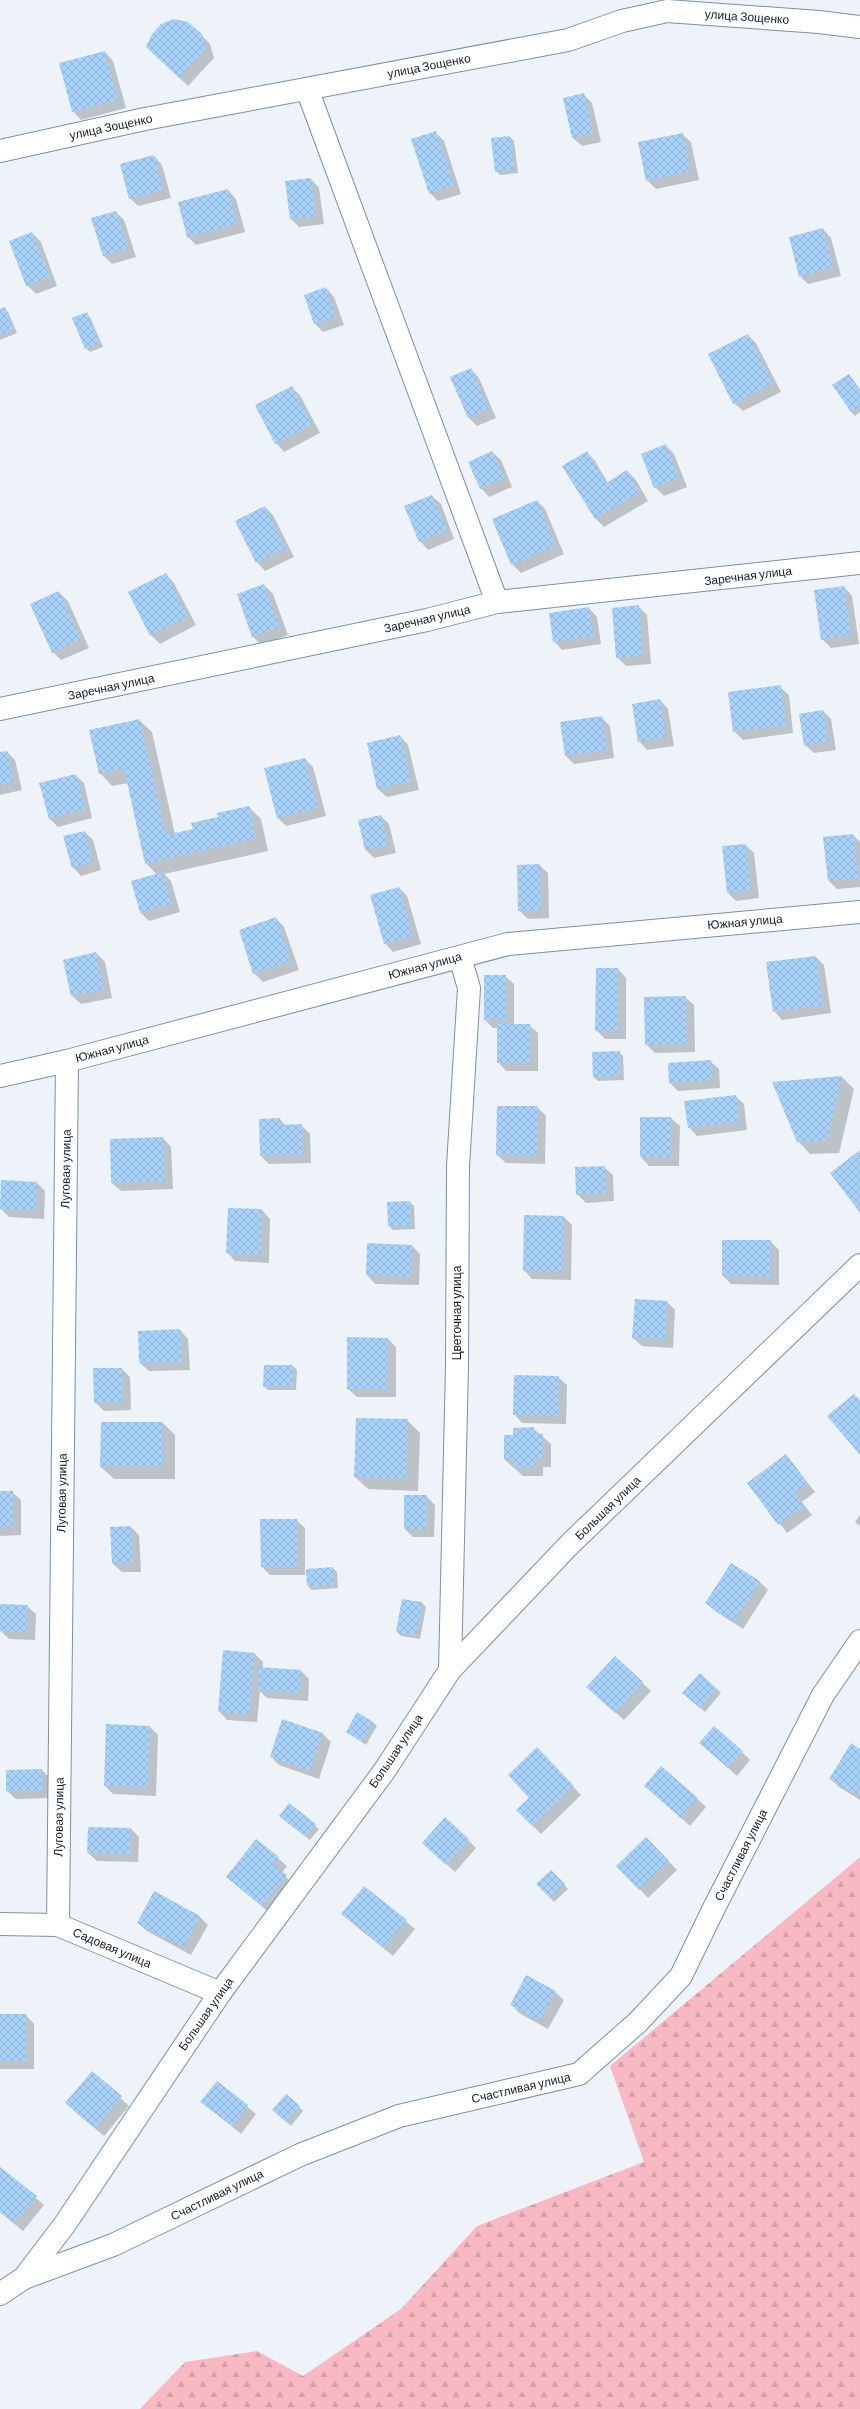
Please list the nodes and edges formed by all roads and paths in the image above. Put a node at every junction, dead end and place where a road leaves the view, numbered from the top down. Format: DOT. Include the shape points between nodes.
graph roads {
  1 [pos="860,27"];
  2 [pos="307,89"];
  3 [pos="0,151"];
  4 [pos="860,563"];
  5 [pos="497,602"];
  6 [pos="0,709"];
  7 [pos="860,912"];
  8 [pos="460,956"];
  9 [pos="67,1061"];
  10 [pos="0,1076"];
  11 [pos="860,1265"];
  12 [pos="860,1641"];
  13 [pos="450,1670"];
  14 [pos="0,1924"];
  15 [pos="58,1925"];
  16 [pos="220,1992"];
  17 [pos="24,2278"];
  18 [pos="0,2294"];
  1 -- 2 [label="street, улица Зощенко" via="667,11 622,21 568,40"];
  2 -- 3 [label="street, улица Зощенко" via="145,119"];
  2 -- 5 [label="street"];
  4 -- 5 [label="street, Заречная улица"];
  5 -- 6 [label="street, Заречная улица" via="420,622"];
  7 -- 8 [label="street, Южная улица" via="508,944"];
  8 -- 9 [label="street, Южная улица"];
  8 -- 13 [label="street, Цветочная улица" via="469,988 458,1166 457,1364"];
  9 -- 10 [label="street, Южная улица"];
  9 -- 15 [label="street, Луговая улица"];
  11 -- 13 [label="street, Большая улица" via="570,1544"];
  12 -- 17 [label="street, Счастливая улица" via="823,1695 681,1976 638,2022 579,2074 399,2116 300,2155 113,2245"];
  13 -- 16 [label="street, Большая улица" via="385,1770"];
  14 -- 15 [label="street, Садовая улица"];
  15 -- 16 [label="street, Садовая улица"];
  16 -- 17 [label="street, Большая улица" via="65,2224"];
  17 -- 18 [label="street, Большая улица"];
}
